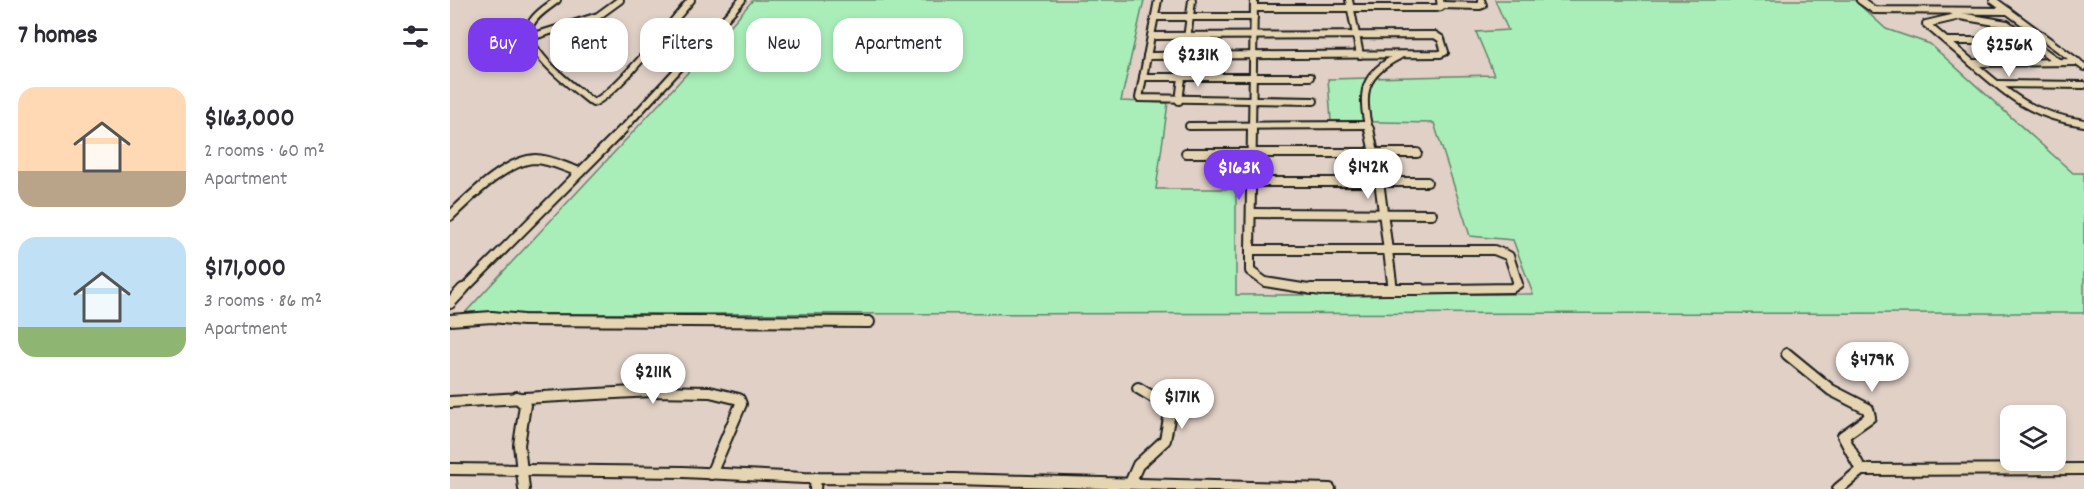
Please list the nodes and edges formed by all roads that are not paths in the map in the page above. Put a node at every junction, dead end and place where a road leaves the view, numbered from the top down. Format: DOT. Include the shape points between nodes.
graph roads {
  1 [pos="557,0"];
  2 [pos="620,0"];
  3 [pos="691,0"];
  4 [pos="742,0"];
  5 [pos="1158,0"];
  6 [pos="1192,0"];
  7 [pos="1254,0"];
  8 [pos="1349,0"];
  9 [pos="1481,0"];
  10 [pos="1860,0"];
  11 [pos="1994,0"];
  12 [pos="1440,2"];
  13 [pos="1254,8"];
  14 [pos="1350,8"];
  15 [pos="1952,10"];
  16 [pos="2008,11"];
  17 [pos="1960,16"];
  18 [pos="1155,17"];
  19 [pos="1190,17"];
  20 [pos="1254,17"];
  21 [pos="535,18"];
  22 [pos="1254,35"];
  23 [pos="538,36"];
  24 [pos="1151,36"];
  25 [pos="1187,36"];
  26 [pos="1356,36"];
  27 [pos="1947,41"];
  28 [pos="2030,41"];
  29 [pos="538,53"];
  30 [pos="1360,55"];
  31 [pos="1402,55"];
  32 [pos="1147,56"];
  33 [pos="1185,56"];
  34 [pos="1255,56"];
  35 [pos="2058,62"];
  36 [pos="1972,63"];
  37 [pos="2082,64"];
  38 [pos="1143,77"];
  39 [pos="1182,77"];
  40 [pos="1254,77"];
  41 [pos="1310,77"];
  42 [pos="1997,84"];
  43 [pos="2084,84"];
  44 [pos="1179,100"];
  45 [pos="1254,101"];
  46 [pos="1314,101"];
  47 [pos="2084,123"];
  48 [pos="1368,125"];
  49 [pos="1189,126"];
  50 [pos="1253,126"];
  51 [pos="1185,153"];
  52 [pos="1253,153"];
  53 [pos="1375,153"];
  54 [pos="1417,153"];
  55 [pos="580,172"];
  56 [pos="1252,182"];
  57 [pos="1427,182"];
  58 [pos="1379,183"];
  59 [pos="1252,213"];
  60 [pos="1383,214"];
  61 [pos="1432,214"];
  62 [pos="450,216"];
  63 [pos="1250,250"];
  64 [pos="1388,250"];
  65 [pos="1393,290"];
  66 [pos="450,303"];
  67 [pos="450,320"];
  68 [pos="869,322"];
  69 [pos="1787,354"];
  70 [pos="1138,388"];
  71 [pos="517,397"];
  72 [pos="450,402"];
  73 [pos="450,469"];
  74 [pos="2084,469"];
  75 [pos="521,470"];
  76 [pos="1861,470"];
  77 [pos="711,474"];
  78 [pos="1130,483"];
  79 [pos="815,484"];
  80 [pos="1040,485"];
  81 [pos="1243,487"];
  82 [pos="525,489"];
  83 [pos="1329,489"];
  84 [pos="1839,489"];
  1 -- 21 [label="street"];
  2 -- 23 [label="street" via="598,16"];
  3 -- 29 [label="street" via="620,81 593,103"];
  4 -- 55 [label="street"];
  5 -- 18 [label="street"];
  6 -- 19 [label="street"];
  7 -- 13 [label="street"];
  8 -- 14 [label="street"];
  9 -- 12 [label="street" via="1480,6"];
  10 -- 15 [label="street" via="1874,10"];
  11 -- 16 [label="street"];
  12 -- 14 [label="street" via="1441,7 1436,9"];
  13 -- 14 [label="street"];
  13 -- 20 [label="street"];
  14 -- 26 [label="street"];
  15 -- 16 [label="street"];
  15 -- 17 [label="street"];
  16 -- 37 [label="street"];
  17 -- 27 [label="street" via="1927,23"];
  17 -- 28 [label="street" via="2007,24"];
  18 -- 19 [label="street"];
  18 -- 24 [label="street"];
  19 -- 20 [label="street"];
  19 -- 25 [label="street"];
  20 -- 22 [label="street"];
  22 -- 25 [label="street"];
  22 -- 26 [label="street"];
  22 -- 34 [label="street"];
  24 -- 25 [label="street"];
  24 -- 32 [label="street"];
  25 -- 33 [label="street"];
  26 -- 30 [label="street"];
  26 -- 31 [label="street" via="1435,36 1441,39 1445,52"];
  27 -- 28 [label="street"];
  27 -- 36 [label="street"];
  28 -- 35 [label="street"];
  30 -- 31 [label="street"];
  30 -- 34 [label="street"];
  31 -- 48 [label="street" via="1373,72 1365,91"];
  32 -- 33 [label="street"];
  32 -- 38 [label="street"];
  33 -- 34 [label="street"];
  33 -- 39 [label="street"];
  34 -- 40 [label="street"];
  35 -- 36 [label="street"];
  35 -- 37 [label="street"];
  36 -- 42 [label="street"];
  38 -- 39 [label="street"];
  38 -- 44 [label="street" via="1139,98"];
  39 -- 40 [label="street"];
  39 -- 44 [label="street"];
  40 -- 41 [label="street"];
  40 -- 45 [label="street"];
  42 -- 43 [label="street"];
  42 -- 47 [label="street" via="2027,109"];
  44 -- 45 [label="street"];
  45 -- 46 [label="street"];
  45 -- 50 [label="street"];
  48 -- 50 [label="street"];
  48 -- 53 [label="street"];
  49 -- 50 [label="street"];
  50 -- 52 [label="street"];
  51 -- 52 [label="street"];
  52 -- 53 [label="street"];
  52 -- 56 [label="street"];
  53 -- 54 [label="street"];
  53 -- 58 [label="street"];
  55 -- 62 [label="street" via="536,158 523,160"];
  55 -- 66 [label="street"];
  56 -- 58 [label="street"];
  56 -- 59 [label="street"];
  57 -- 58 [label="street"];
  58 -- 60 [label="street"];
  59 -- 60 [label="street"];
  59 -- 63 [label="street"];
  60 -- 61 [label="street"];
  60 -- 64 [label="street"];
  63 -- 64 [label="street"];
  63 -- 65 [label="street" via="1250,271 1256,278 1273,284 1321,291"];
  64 -- 65 [label="street"];
  64 -- 65 [label="street" via="1503,252 1509,256 1518,284 1512,288"];
  67 -- 68 [label="street" via="492,317"];
  69 -- 76 [label="street" via="1831,390 1868,409 1870,417 1843,436"];
  70 -- 78 [label="street" via="1163,403 1170,413 1165,440 1138,465"];
  71 -- 72 [label="street"];
  71 -- 75 [label="street" via="525,405 519,445"];
  71 -- 77 [label="street" via="652,391 710,392 740,399"];
  73 -- 75 [label="street"];
  74 -- 76 [label="street"];
  75 -- 77 [label="street"];
  75 -- 82 [label="street"];
  76 -- 84 [label="street"];
  77 -- 79 [label="street"];
  78 -- 80 [label="street"];
  78 -- 81 [label="street"];
  79 -- 80 [label="street"];
  81 -- 83 [label="street"];
}
